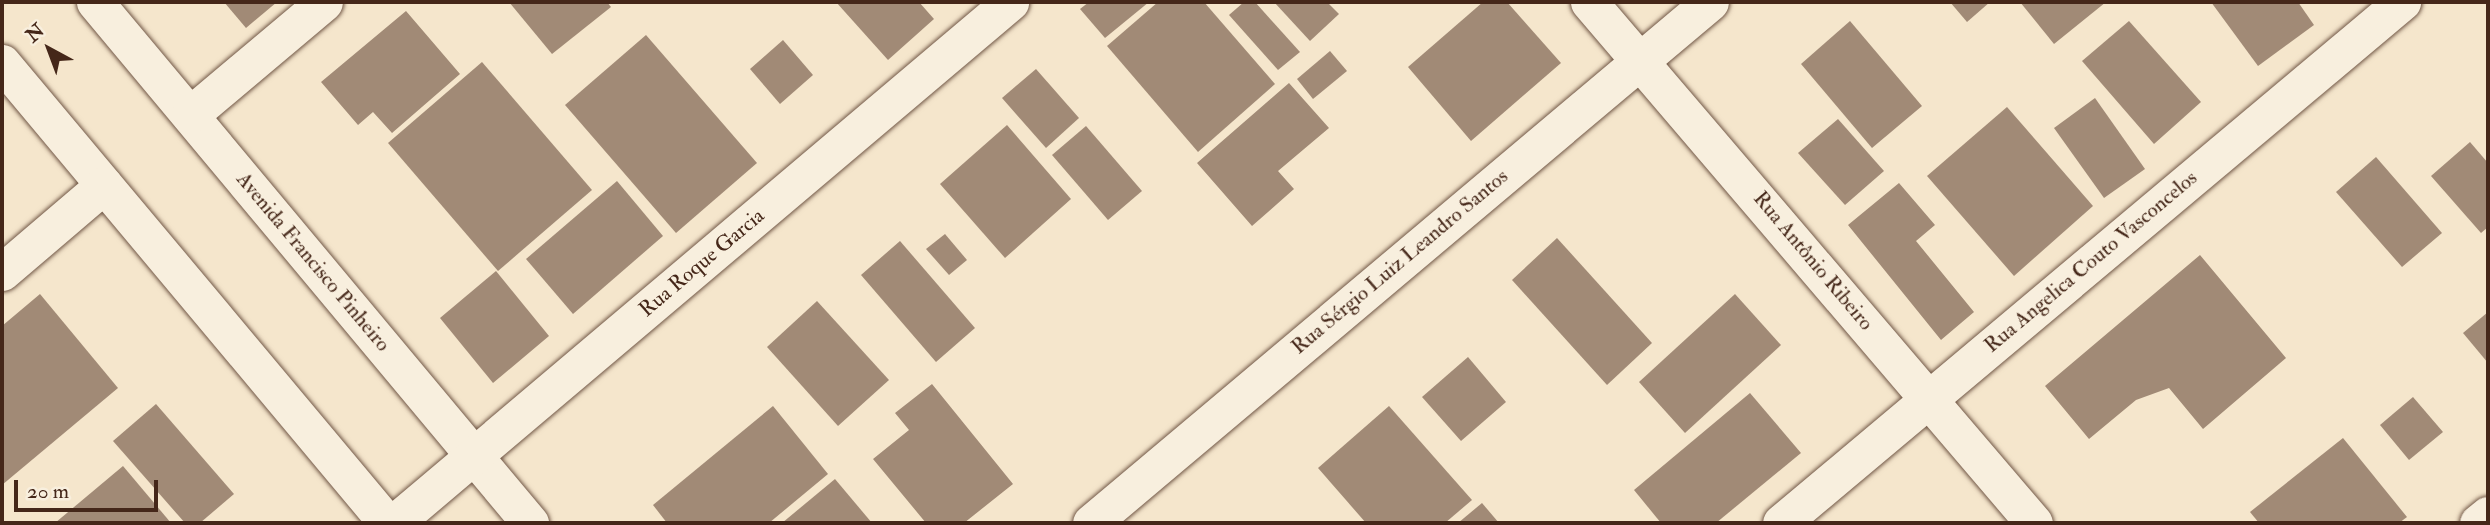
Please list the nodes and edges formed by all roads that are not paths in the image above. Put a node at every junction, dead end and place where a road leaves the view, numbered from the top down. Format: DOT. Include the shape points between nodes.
graph roads {
  1 [pos="95,2"];
  2 [pos="324,2"];
  3 [pos="1010,2"];
  4 [pos="1589,2"];
  5 [pos="1710,2"];
  6 [pos="2402,2"];
  7 [pos="1641,59"];
  8 [pos="2,64"];
  9 [pos="190,115"];
  10 [pos="104,185"];
  11 [pos="2,272"];
  12 [pos="1929,397"];
  13 [pos="474,456"];
  14 [pos="2488,515"];
  15 [pos="387,523"];
  16 [pos="394,523"];
  17 [pos="530,523"];
  18 [pos="1091,523"];
  19 [pos="1781,523"];
  20 [pos="2034,523"];
  21 [pos="2478,523"];
  1 -- 9 [label="street, Avenida Francisco Pinheiro"];
  2 -- 9 [label="street"];
  3 -- 13 [label="street, Rua Roque Garcia"];
  4 -- 7 [label="street, Rua Antônio Ribeiro"];
  5 -- 7 [label="street, Rua Sérgio Luiz Leandro Santos"];
  6 -- 12 [label="street, Rua Angelica Couto Vasconcelos"];
  7 -- 12 [label="street, Rua Antônio Ribeiro"];
  7 -- 18 [label="street, Rua Sérgio Luiz Leandro Santos"];
  8 -- 10 [label="street"];
  9 -- 13 [label="street, Avenida Francisco Pinheiro"];
  10 -- 11 [label="street"];
  10 -- 15 [label="street"];
  12 -- 19 [label="street, Rua Angelica Couto Vasconcelos"];
  12 -- 20 [label="street, Rua Antônio Ribeiro"];
  13 -- 16 [label="street, Rua Roque Garcia"];
  13 -- 17 [label="street, Avenida Francisco Pinheiro"];
  14 -- 21 [label="street"];
}
